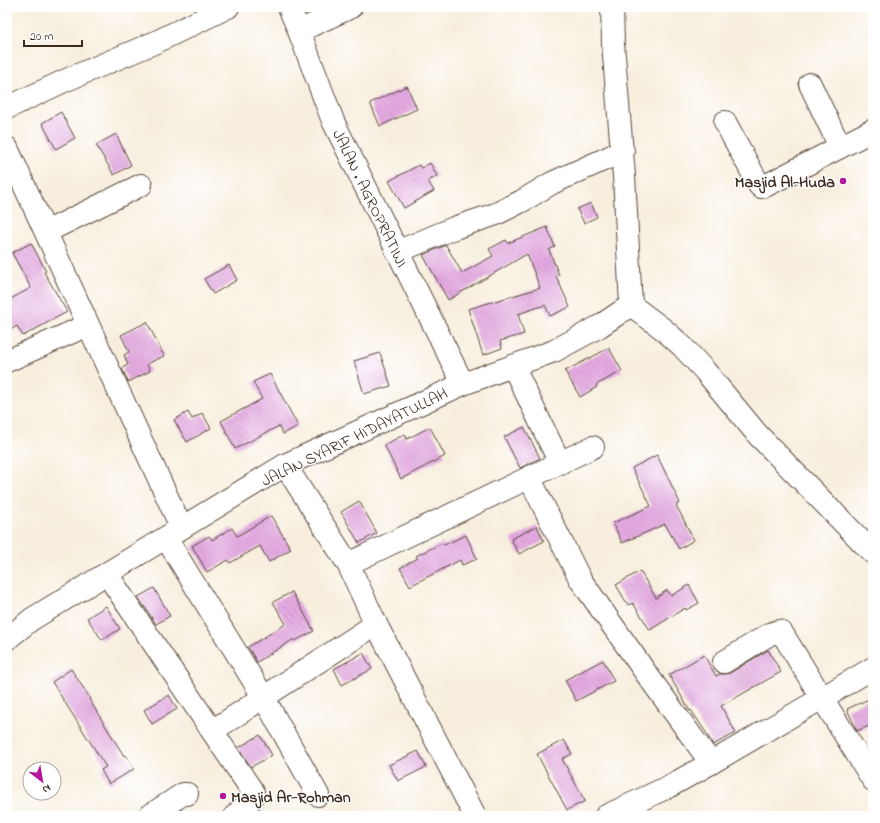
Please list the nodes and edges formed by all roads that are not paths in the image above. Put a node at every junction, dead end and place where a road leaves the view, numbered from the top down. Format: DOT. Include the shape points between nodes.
graph roads {
  1 [pos="228,7"];
  2 [pos="289,7"];
  3 [pos="351,7"];
  4 [pos="596,7"];
  5 [pos="612,7"];
  6 [pos="300,31"];
  7 [pos="613,44"];
  8 [pos="810,84"];
  9 [pos="7,108"];
  10 [pos="725,122"];
  11 [pos="873,130"];
  12 [pos="840,147"];
  13 [pos="7,148"];
  14 [pos="623,152"];
  15 [pos="141,185"];
  16 [pos="46,232"];
  17 [pos="397,252"];
  18 [pos="631,305"];
  19 [pos="88,325"];
  20 [pos="7,361"];
  21 [pos="513,366"];
  22 [pos="463,384"];
  23 [pos="593,447"];
  24 [pos="560,463"];
  25 [pos="285,465"];
  26 [pos="529,477"];
  27 [pos="174,533"];
  28 [pos="873,553"];
  29 [pos="348,564"];
  30 [pos="108,574"];
  31 [pos="376,624"];
  32 [pos="7,639"];
  33 [pos="724,662"];
  34 [pos="873,668"];
  35 [pos="264,698"];
  36 [pos="822,698"];
  37 [pos="212,731"];
  38 [pos="711,763"];
  39 [pos="873,780"];
  40 [pos="187,794"];
  41 [pos="318,795"];
  42 [pos="148,816"];
  43 [pos="235,816"];
  44 [pos="474,816"];
  45 [pos="606,816"];
  1 -- 9 [label="street"];
  2 -- 6 [label="street, JALAN . AGROPRATIWI"];
  3 -- 6 [label="street"];
  4 -- 7 [label="street"];
  5 -- 7 [label="street"];
  6 -- 17 [label="street, JALAN . AGROPRATIWI" via="333,121"];
  7 -- 14 [label="street"];
  8 -- 12 [label="street"];
  10 -- 12 [label="street" via="761,187"];
  11 -- 12 [label="street"];
  13 -- 16 [label="street"];
  14 -- 17 [label="street" via="552,183 496,214"];
  14 -- 18 [label="street"];
  15 -- 16 [label="street"];
  16 -- 19 [label="street"];
  17 -- 22 [label="street, JALAN . AGROPRATIWI"];
  18 -- 21 [label="street, JALAN SYARIF HIDAYATULLAH" via="600,326 554,351"];
  18 -- 28 [label="street" via="682,346 758,435"];
  19 -- 20 [label="street"];
  19 -- 27 [label="street"];
  21 -- 22 [label="street, JALAN SYARIF HIDAYATULLAH"];
  21 -- 24 [label="street"];
  22 -- 25 [label="street, JALAN SYARIF HIDAYATULLAH"];
  23 -- 24 [label="street"];
  24 -- 26 [label="street"];
  25 -- 27 [label="street, JALAN SYARIF HIDAYATULLAH"];
  25 -- 29 [label="street"];
  26 -- 29 [label="street"];
  26 -- 38 [label="street" via="580,579"];
  27 -- 30 [label="street, JALAN SYARIF HIDAYATULLAH"];
  27 -- 35 [label="street"];
  29 -- 31 [label="street"];
  30 -- 32 [label="street, JALAN SYARIF HIDAYATULLAH" via="32,619"];
  30 -- 37 [label="street"];
  31 -- 35 [label="street"];
  31 -- 44 [label="street"];
  33 -- 36 [label="street" via="779,631 784,635"];
  34 -- 36 [label="street"];
  35 -- 37 [label="street"];
  35 -- 41 [label="street"];
  36 -- 38 [label="street"];
  36 -- 39 [label="street"];
  37 -- 43 [label="street" via="253,792 251,800"];
  38 -- 45 [label="street" via="670,786"];
  40 -- 42 [label="street"];
}
